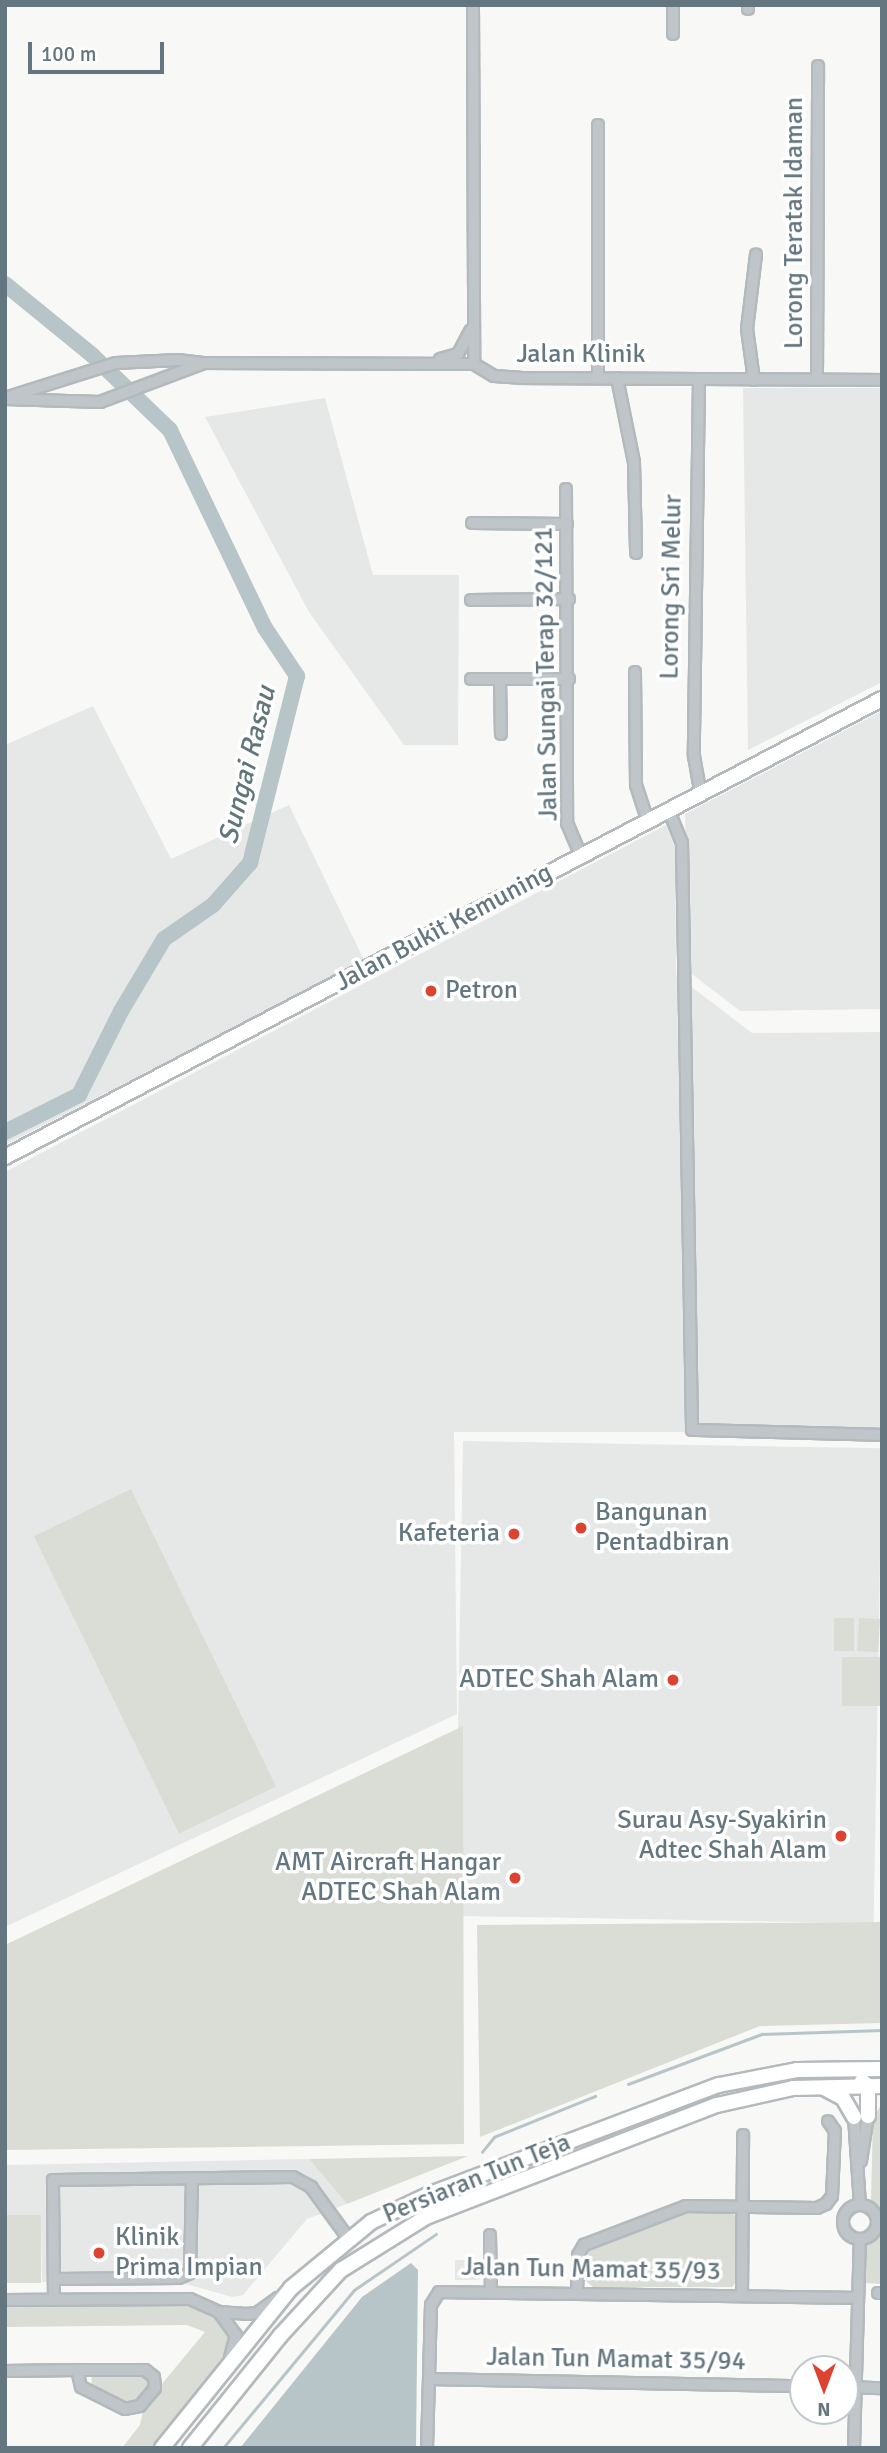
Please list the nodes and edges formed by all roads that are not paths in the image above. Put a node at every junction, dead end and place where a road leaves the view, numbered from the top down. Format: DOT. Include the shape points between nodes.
graph roads {
  1 [pos="473,5"];
  2 [pos="673,5"];
  3 [pos="673,34"];
  4 [pos="818,66"];
  5 [pos="598,125"];
  6 [pos="756,255"];
  7 [pos="474,321"];
  8 [pos="204,363"];
  9 [pos="403,364"];
  10 [pos="474,364"];
  11 [pos="598,378"];
  12 [pos="617,378"];
  13 [pos="699,379"];
  14 [pos="817,379"];
  15 [pos="754,380"];
  16 [pos="882,380"];
  17 [pos="5,398"];
  18 [pos="566,489"];
  19 [pos="472,523"];
  20 [pos="567,524"];
  21 [pos="636,554"];
  22 [pos="569,599"];
  23 [pos="471,600"];
  24 [pos="635,672"];
  25 [pos="471,679"];
  26 [pos="500,679"];
  27 [pos="569,679"];
  28 [pos="882,699"];
  29 [pos="501,734"];
  30 [pos="701,794"];
  31 [pos="669,811"];
  32 [pos="648,821"];
  33 [pos="581,856"];
  34 [pos="5,1157"];
  35 [pos="882,1435"];
  36 [pos="882,2069"];
  37 [pos="865,2082"];
  38 [pos="820,2086"];
  39 [pos="882,2096"];
  40 [pos="861,2116"];
  41 [pos="828,2122"];
  42 [pos="743,2135"];
  43 [pos="192,2178"];
  44 [pos="860,2205"];
  45 [pos="743,2207"];
  46 [pos="880,2223"];
  47 [pos="490,2235"];
  48 [pos="348,2238"];
  49 [pos="860,2239"];
  50 [pos="54,2279"];
  51 [pos="291,2288"];
  52 [pos="491,2290"];
  53 [pos="578,2292"];
  54 [pos="742,2296"];
  55 [pos="858,2298"];
  56 [pos="5,2300"];
  57 [pos="54,2300"];
  58 [pos="219,2312"];
  59 [pos="853,2355"];
  60 [pos="225,2367"];
  61 [pos="5,2371"];
  62 [pos="77,2371"];
  63 [pos="429,2379"];
  64 [pos="789,2386"];
  65 [pos="859,2387"];
  66 [pos="882,2388"];
  67 [pos="852,2425"];
  68 [pos="162,2448"];
  69 [pos="190,2448"];
  70 [pos="427,2448"];
  71 [pos="854,2448"];
  1 -- 7 [label="street"];
  2 -- 3 [label="street"];
  4 -- 14 [label="street, Lorong Teratak Idaman"];
  5 -- 11 [label="street"];
  6 -- 15 [label="street" via="747,329"];
  7 -- 9 [label="street" via="458,354"];
  7 -- 10 [label="street"];
  8 -- 9 [label="street"];
  8 -- 17 [label="street" via="116,363"];
  8 -- 17 [label="street" via="100,402"];
  9 -- 10 [label="street"];
  10 -- 11 [label="street, Jalan Klinik" via="505,377"];
  11 -- 12 [label="street, Jalan Klinik"];
  12 -- 13 [label="street, Jalan Klinik"];
  12 -- 21 [label="street" via="634,462"];
  13 -- 15 [label="street, Jalan Klinik"];
  13 -- 30 [label="street, Lorong Sri Melur" via="694,756"];
  14 -- 15 [label="street, Jalan Klinik"];
  14 -- 16 [label="street, Jalan Klinik"];
  18 -- 20 [label="street, Jalan Sungai Terap 32/121"];
  19 -- 20 [label="street"];
  20 -- 22 [label="street, Jalan Sungai Terap 32/121"];
  22 -- 23 [label="street"];
  22 -- 27 [label="street, Jalan Sungai Terap 32/121"];
  24 -- 32 [label="street" via="636,785"];
  25 -- 26 [label="street"];
  26 -- 27 [label="street"];
  26 -- 29 [label="street"];
  27 -- 33 [label="street, Jalan Sungai Terap 32/121" via="568,823"];
  28 -- 30 [label="main road, Jalan Bukit Kemuning"];
  30 -- 31 [label="main road, Jalan Bukit Kemuning"];
  31 -- 32 [label="main road, Jalan Bukit Kemuning"];
  31 -- 35 [label="street" via="682,843 692,1430 705,1434"];
  32 -- 33 [label="main road, Jalan Bukit Kemuning"];
  33 -- 34 [label="main road, Jalan Bukit Kemuning"];
  36 -- 37 [label="main road, Persiaran Tun Teja"];
  37 -- 38 [label="main road, Persiaran Tun Teja"];
  37 -- 40 [label="main road"];
  37 -- 48 [label="main road, Persiaran Tun Teja" via="775,2073 719,2085 430,2194"];
  38 -- 40 [label="main road" via="843,2098"];
  38 -- 69 [label="main road, Persiaran Tun Teja" via="759,2094 691,2114 485,2191 390,2236 341,2270 315,2297"];
  39 -- 40 [label="main road"];
  40 -- 44 [label="street"];
  41 -- 45 [label="street" via="835,2130 832,2196 827,2204 817,2208"];
  42 -- 45 [label="street"];
  43 -- 48 [label="street" via="293,2177 312,2187"];
  43 -- 50 [label="street" via="190,2273 179,2278"];
  43 -- 50 [label="street" via="52,2180"];
  44 -- 46 [label="street" via="873,2210"];
  44 -- 49 [label="street" via="847,2211 843,2225 850,2236"];
  45 -- 53 [label="street" via="686,2206 596,2239 578,2255"];
  45 -- 54 [label="street"];
  46 -- 49 [label="street" via="871,2236"];
  47 -- 52 [label="street"];
  48 -- 51 [label="main road, Persiaran Tun Teja"];
  49 -- 55 [label="street"];
  50 -- 57 [label="street"];
  51 -- 58 [label="street" via="257,2313"];
  51 -- 60 [label="main road, Persiaran Tun Teja"];
  52 -- 53 [label="street, Jalan Tun Mamat 35/93"];
  52 -- 63 [label="street, Jalan Tun Mamat 35/93" via="448,2290 433,2300"];
  53 -- 54 [label="street, Jalan Tun Mamat 35/93"];
  54 -- 55 [label="street, Jalan Tun Mamat 35/93"];
  55 -- 59 [label="street"];
  56 -- 57 [label="street"];
  57 -- 58 [label="street" via="190,2299"];
  58 -- 60 [label="street" via="236,2335"];
  60 -- 68 [label="main road, Persiaran Tun Teja"];
  61 -- 62 [label="street"];
  62 -- 62 [label="street" via="81,2387 125,2409 140,2406 155,2388 154,2377 145,2370"];
  63 -- 64 [label="street, Jalan Tun Mamat 35/94"];
  63 -- 70 [label="street, Jalan Tun Mamat 35/93"];
  65 -- 66 [label="street"];
  67 -- 71 [label="street"];
}
